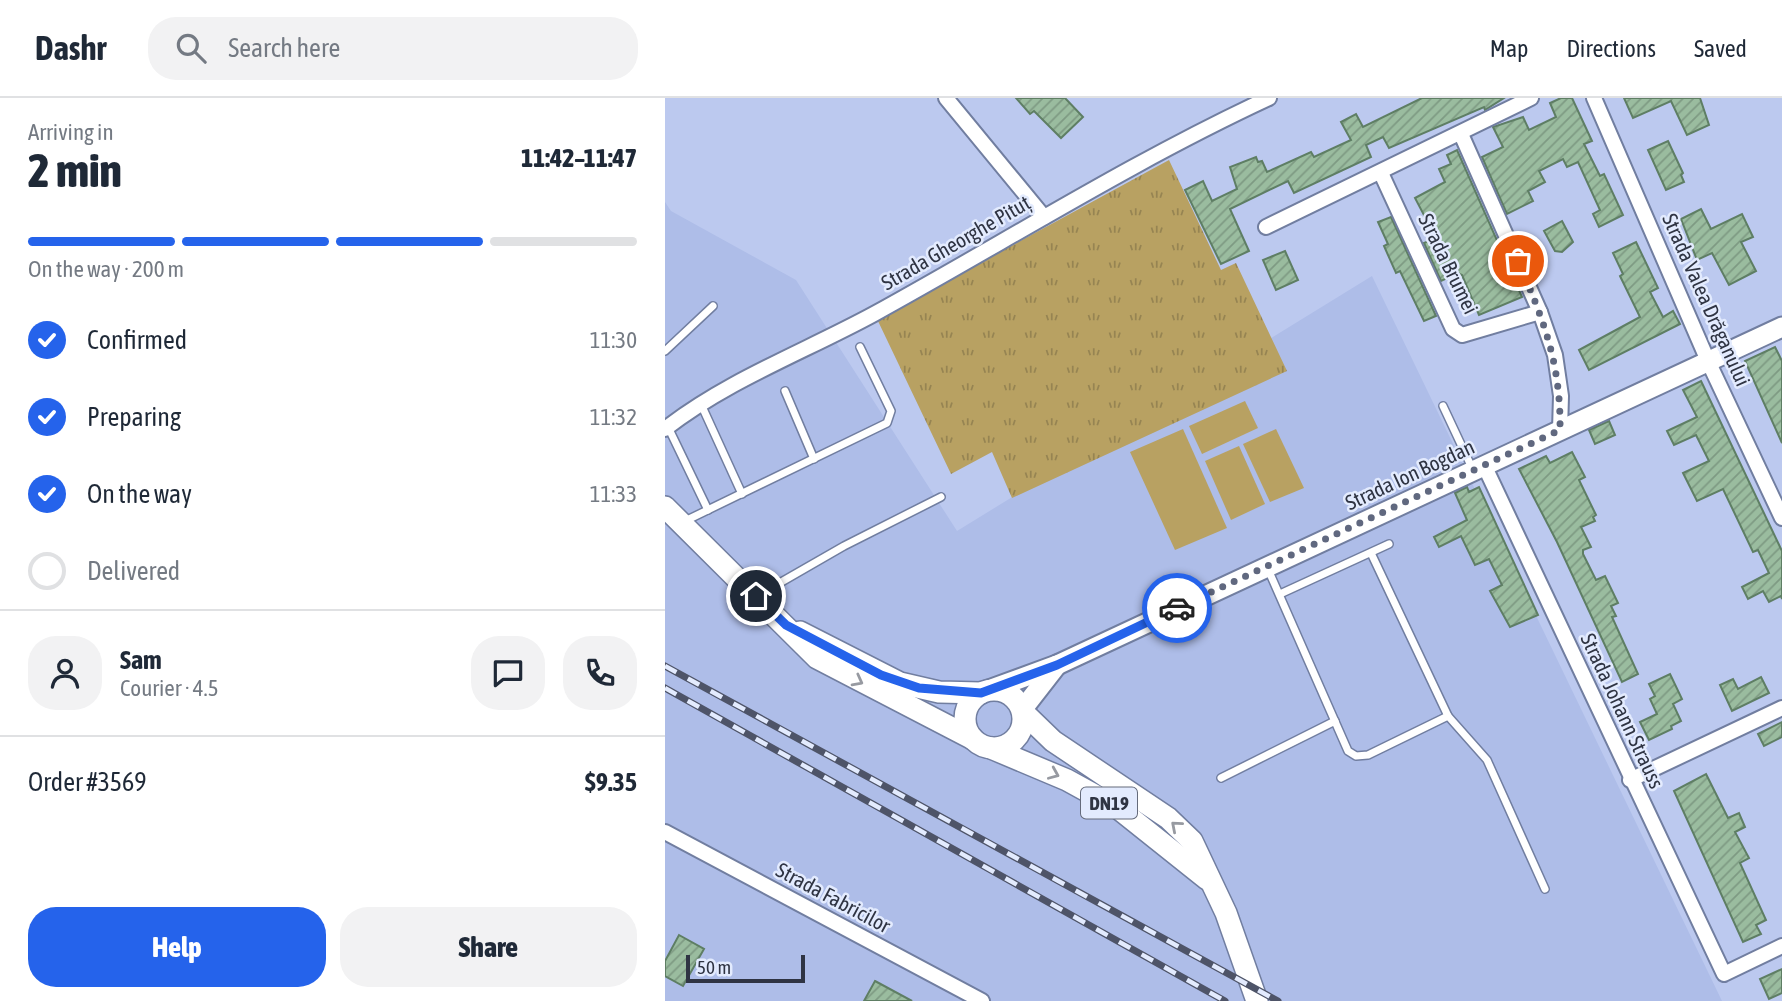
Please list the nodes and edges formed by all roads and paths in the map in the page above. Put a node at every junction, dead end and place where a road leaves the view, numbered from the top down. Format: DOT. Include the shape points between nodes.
graph roads {
  1 [pos="946,98"];
  2 [pos="1269,98"];
  3 [pos="1531,98"];
  4 [pos="1594,98"];
  5 [pos="1461,134"];
  6 [pos="1381,173"];
  7 [pos="1044,217"];
  8 [pos="1266,227"];
  9 [pos="713,306"];
  10 [pos="1541,312"];
  11 [pos="1782,327"];
  12 [pos="860,347"];
  13 [pos="665,351"];
  14 [pos="1708,360"];
  15 [pos="785,391"];
  16 [pos="700,402"];
  17 [pos="1443,406"];
  18 [pos="666,428"];
  19 [pos="1560,430"];
  20 [pos="814,459"];
  21 [pos="1479,467"];
  22 [pos="742,494"];
  23 [pos="941,498"];
  24 [pos="665,507"];
  25 [pos="708,510"];
  26 [pos="1782,518"];
  27 [pos="681,523"];
  28 [pos="1389,544"];
  29 [pos="1371,553"];
  30 [pos="1267,567"];
  31 [pos="1280,594"];
  32 [pos="756,596"];
  33 [pos="786,625"];
  34 [pos="1057,665"];
  35 [pos="983,692"];
  36 [pos="1782,708"];
  37 [pos="1022,711"];
  38 [pos="1448,716"];
  39 [pos="1335,721"];
  40 [pos="982,743"];
  41 [pos="1221,778"];
  42 [pos="1630,780"];
  43 [pos="665,832"];
  44 [pos="1211,883"];
  45 [pos="1545,889"];
  46 [pos="1782,946"];
  47 [pos="957,995"];
  48 [pos="982,1001"];
  49 [pos="1257,1001"];
  1 -- 7 [label="street"];
  2 -- 7 [label="street, Strada Gheorghe Pituț"];
  3 -- 5 [label="street"];
  4 -- 14 [label="street, Strada Valea Drăganului"];
  5 -- 6 [label="street"];
  5 -- 10 [label="street"];
  6 -- 8 [label="street"];
  6 -- 10 [label="street, Strada Brumei" via="1453,329 1462,335"];
  7 -- 16 [label="street, Strada Gheorghe Pituț" via="872,315"];
  9 -- 13 [label="lane"];
  10 -- 19 [label="street" via="1555,355"];
  11 -- 14 [label="main road, Strada Ion Bogdan"];
  12 -- 20 [label="lane" via="891,418"];
  14 -- 19 [label="main road, Strada Ion Bogdan"];
  14 -- 26 [label="street, Strada Valea Drăganului"];
  15 -- 20 [label="lane"];
  16 -- 18 [label="street, Strada Gheorghe Pituț"];
  16 -- 22 [label="lane"];
  17 -- 21 [label="lane"];
  18 -- 25 [label="lane"];
  19 -- 21 [label="main road, Strada Ion Bogdan"];
  20 -- 22 [label="lane"];
  21 -- 30 [label="main road, Strada Ion Bogdan"];
  21 -- 42 [label="street, Strada Johann Strauss"];
  22 -- 25 [label="lane"];
  23 -- 32 [label="lane" via="844,545"];
  24 -- 27 [label="main road, DN19"];
  25 -- 27 [label="lane"];
  27 -- 32 [label="main road, DN19"];
  28 -- 29 [label="lane"];
  29 -- 31 [label="lane"];
  29 -- 38 [label="lane"];
  30 -- 31 [label="lane"];
  30 -- 34 [label="main road, Strada Ion Bogdan"];
  31 -- 39 [label="lane"];
  32 -- 33 [label="main road, DN19"];
  33 -- 35 [label="main road, DN19" via="900,683 939,692"];
  33 -- 40 [label="main road, DN19, one-way" via="809,651 835,669"];
  34 -- 35 [label="main road, Strada Ion Bogdan"];
  34 -- 37 [label="main road, Strada Ion Bogdan"];
  35 -- 37 [label="main road, DN19" via="995,690 1012,696"];
  35 -- 40 [label="main road" via="970,702 965,721"];
  36 -- 42 [label="street"];
  37 -- 40 [label="main road" via="1023,724 1015,740 999,748"];
  44 -- 37 [label="main road, DN19, one-way" via="1201,855 1183,831 1053,741"];
  38 -- 39 [label="lane" via="1368,755 1356,756"];
  38 -- 45 [label="lane" via="1487,760"];
  39 -- 41 [label="lane"];
  40 -- 44 [label="main road, DN19, one-way" via="1118,808"];
  42 -- 46 [label="street, Strada Johann Strauss" via="1724,974"];
  43 -- 47 [label="street, Strada Fabricilor"];
  44 -- 49 [label="main road, DN19"];
  47 -- 48 [label="street, Strada Fabricilor"];
}
